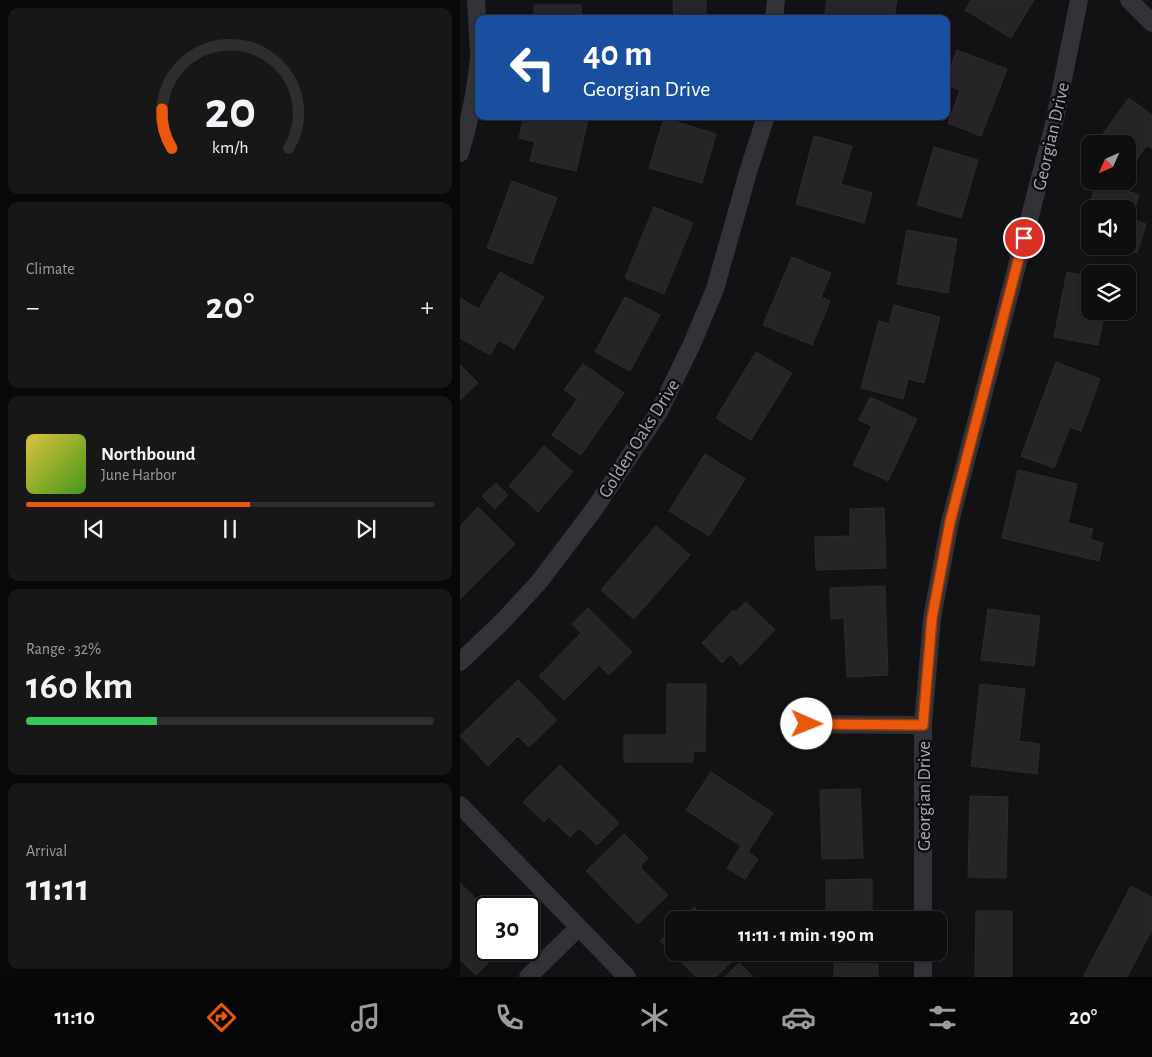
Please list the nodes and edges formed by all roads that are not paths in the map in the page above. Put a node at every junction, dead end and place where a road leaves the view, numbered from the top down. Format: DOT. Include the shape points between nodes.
graph roads {
  1 [pos="476,0"];
  2 [pos="776,0"];
  3 [pos="1080,0"];
  4 [pos="1129,0"];
  5 [pos="477,15"];
  6 [pos="774,15"];
  7 [pos="1152,22"];
  8 [pos="475,94"];
  9 [pos="765,120"];
  10 [pos="460,153"];
  11 [pos="460,662"];
  12 [pos="788,724"];
  13 [pos="923,725"];
  14 [pos="460,805"];
  15 [pos="923,911"];
  16 [pos="578,928"];
  17 [pos="923,961"];
  18 [pos="528,977"];
  19 [pos="627,977"];
  20 [pos="923,977"];
  1 -- 5 [label="street"];
  2 -- 6 [label="street"];
  3 -- 13 [label="street, Georgian Drive" via="1054,124 950,522 932,618"];
  4 -- 7 [label="street"];
  8 -- 10 [label="street"];
  9 -- 11 [label="street, Golden Oaks Drive" via="715,289 659,412 595,508 539,582"];
  12 -- 13 [label="street"];
  13 -- 15 [label="street, Georgian Drive"];
  14 -- 16 [label="street"];
  16 -- 18 [label="street"];
  16 -- 19 [label="street"];
  17 -- 20 [label="street"];
}
